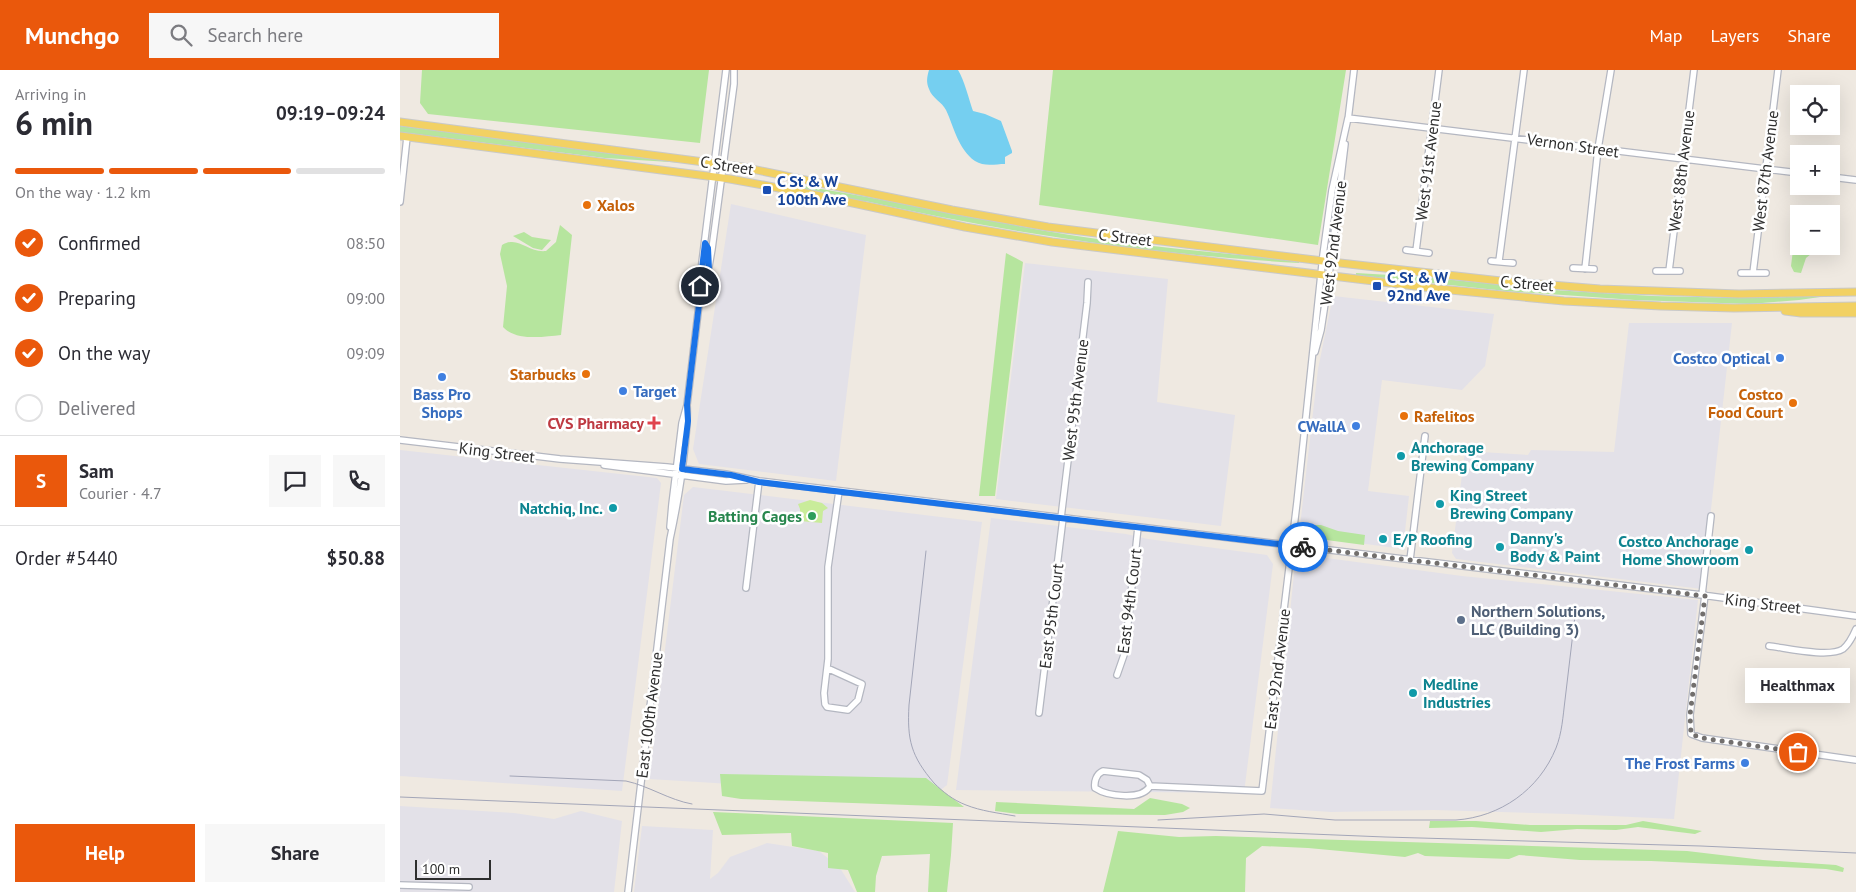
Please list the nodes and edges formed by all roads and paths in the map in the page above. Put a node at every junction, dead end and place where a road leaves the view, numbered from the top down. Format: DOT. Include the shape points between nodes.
graph roads {
  1 [pos="726,70"];
  2 [pos="734,70"];
  3 [pos="1354,70"];
  4 [pos="1438,70"];
  5 [pos="1524,70"];
  6 [pos="1611,70"];
  7 [pos="1694,70"];
  8 [pos="1778,70"];
  9 [pos="1348,118"];
  10 [pos="400,122"];
  11 [pos="1432,128"];
  12 [pos="404,137"];
  13 [pos="1516,137"];
  14 [pos="1598,149"];
  15 [pos="1682,159"];
  16 [pos="715,162"];
  17 [pos="724,164"];
  18 [pos="1765,169"];
  19 [pos="1790,172"];
  20 [pos="713,176"];
  21 [pos="722,178"];
  22 [pos="1840,178"];
  23 [pos="1856,180"];
  24 [pos="400,202"];
  25 [pos="705,243"];
  26 [pos="1406,250"];
  27 [pos="1416,251"];
  28 [pos="1429,253"];
  29 [pos="1323,260"];
  30 [pos="1491,260"];
  31 [pos="1499,261"];
  32 [pos="1331,262"];
  33 [pos="1513,263"];
  34 [pos="1573,268"];
  35 [pos="709,269"];
  36 [pos="1585,269"];
  37 [pos="1594,270"];
  38 [pos="1656,271"];
  39 [pos="1669,271"];
  40 [pos="1680,271"];
  41 [pos="1766,272"];
  42 [pos="1753,273"];
  43 [pos="1321,274"];
  44 [pos="1740,274"];
  45 [pos="1329,276"];
  46 [pos="1088,282"];
  47 [pos="1856,292"];
  48 [pos="700,296"];
  49 [pos="1856,306"];
  50 [pos="1760,308"];
  51 [pos="1856,313"];
  52 [pos="1311,367"];
  53 [pos="1425,436"];
  54 [pos="400,440"];
  55 [pos="679,472"];
  56 [pos="759,482"];
  57 [pos="840,492"];
  58 [pos="1711,516"];
  59 [pos="1062,518"];
  60 [pos="1138,527"];
  61 [pos="1292,546"];
  62 [pos="1410,560"];
  63 [pos="746,588"];
  64 [pos="1703,595"];
  65 [pos="1856,616"];
  66 [pos="1856,629"];
  67 [pos="1769,646"];
  68 [pos="827,668"];
  69 [pos="1117,675"];
  70 [pos="1039,713"];
  71 [pos="1856,760"];
  72 [pos="1150,786"];
  73 [pos="400,885"];
  74 [pos="469,887"];
  75 [pos="628,892"];
  1 -- 16 [label="street"];
  2 -- 17 [label="street"];
  3 -- 9 [label="street, West 92nd Avenue"];
  4 -- 11 [label="street, West 91st Avenue"];
  5 -- 13 [label="street"];
  6 -- 14 [label="street"];
  7 -- 15 [label="street, West 88th Avenue"];
  8 -- 18 [label="street, West 87th Avenue"];
  9 -- 11 [label="street, Vernon Street"];
  9 -- 29 [label="street, West 92nd Avenue" via="1332,190"];
  9 -- 32 [label="street, West 92nd Avenue"];
  10 -- 16 [label="main road, C Street"];
  11 -- 13 [label="street, Vernon Street"];
  11 -- 27 [label="street, West 91st Avenue"];
  12 -- 20 [label="main road, C Street"];
  12 -- 24 [label="street"];
  13 -- 14 [label="street, Vernon Street"];
  13 -- 31 [label="street"];
  14 -- 15 [label="street, Vernon Street"];
  14 -- 36 [label="street"];
  15 -- 18 [label="street, Vernon Street"];
  15 -- 39 [label="street, West 88th Avenue"];
  16 -- 17 [label="main road, C Street"];
  16 -- 20 [label="street"];
  17 -- 21 [label="street"];
  17 -- 29 [label="main road, C Street" via="1048,227"];
  18 -- 19 [label="street, Vernon Street"];
  18 -- 42 [label="street, West 87th Avenue"];
  20 -- 21 [label="main road, C Street"];
  20 -- 25 [label="street"];
  21 -- 35 [label="street"];
  21 -- 43 [label="main road, C Street" via="1023,237"];
  22 -- 23 [label="street"];
  25 -- 35 [label="street"];
  25 -- 48 [label="street"];
  26 -- 27 [label="street"];
  27 -- 28 [label="street"];
  29 -- 32 [label="main road, C Street"];
  29 -- 43 [label="street, West 92nd Avenue"];
  30 -- 31 [label="street"];
  31 -- 33 [label="street"];
  32 -- 45 [label="street, West 92nd Avenue"];
  32 -- 47 [label="main road, C Street" via="1608,290 1739,294"];
  34 -- 36 [label="street"];
  35 -- 48 [label="street"];
  36 -- 37 [label="street"];
  38 -- 39 [label="street"];
  39 -- 40 [label="street"];
  41 -- 42 [label="street"];
  42 -- 44 [label="street"];
  43 -- 45 [label="main road, C Street"];
  43 -- 52 [label="street, West 92nd Avenue"];
  45 -- 50 [label="main road, C Street" via="1574,302"];
  45 -- 52 [label="street, West 92nd Avenue" via="1321,330"];
  46 -- 59 [label="street, West 95th Avenue"];
  48 -- 55 [label="street, East 100th Avenue" via="687,405 688,421"];
  49 -- 50 [label="main road, C Street"];
  50 -- 51 [label="main road" via="1801,313"];
  52 -- 61 [label="street, West 92nd Avenue"];
  53 -- 62 [label="street"];
  54 -- 55 [label="street, King Street"];
  55 -- 56 [label="street, King Street" via="731,475"];
  55 -- 75 [label="street, East 100th Avenue" via="671,510 671,538"];
  56 -- 57 [label="street, King Street"];
  56 -- 63 [label="street"];
  57 -- 59 [label="street, King Street"];
  57 -- 68 [label="street" via="828,567"];
  58 -- 64 [label="street"];
  59 -- 60 [label="street, King Street"];
  59 -- 70 [label="street, East 95th Court"];
  60 -- 61 [label="street, King Street"];
  60 -- 69 [label="street, East 94th Court" via="1125,652"];
  61 -- 62 [label="street, King Street"];
  61 -- 72 [label="street, East 92nd Avenue" via="1262,791"];
  62 -- 64 [label="street, King Street"];
  64 -- 65 [label="street, King Street"];
  64 -- 71 [label="street" via="1690,715 1691,734"];
  66 -- 67 [label="street" via="1847,645 1838,651"];
  68 -- 68 [label="street" via="825,704 827,708 848,710 858,700 862,684"];
  72 -- 72 [label="street" via="1139,775 1103,770 1094,784 1103,793 1136,796 1145,793"];
  73 -- 74 [label="street"];
}
